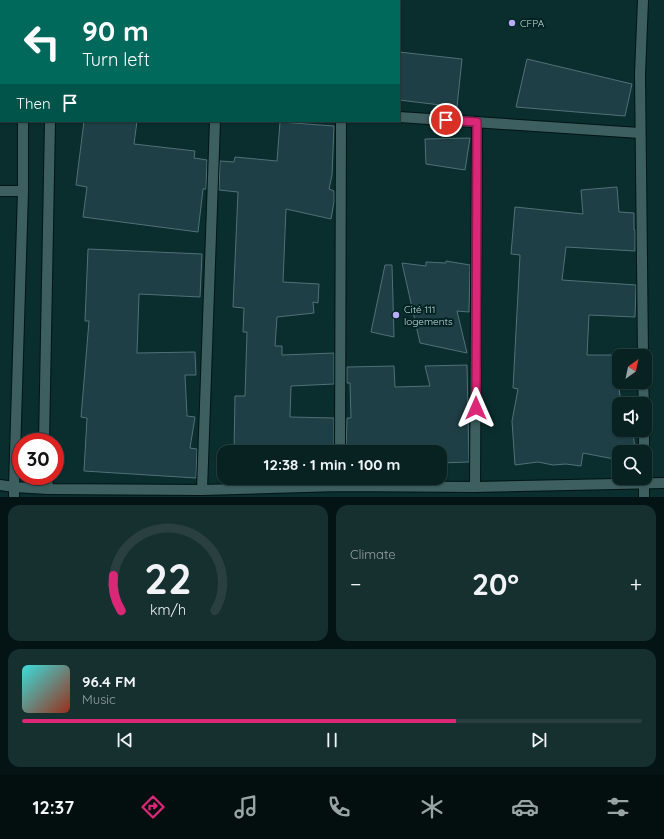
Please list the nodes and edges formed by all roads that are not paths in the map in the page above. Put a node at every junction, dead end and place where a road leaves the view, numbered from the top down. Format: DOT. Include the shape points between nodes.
graph roads {
  1 [pos="643,0"];
  2 [pos="400,117"];
  3 [pos="23,122"];
  4 [pos="50,122"];
  5 [pos="215,122"];
  6 [pos="341,122"];
  7 [pos="477,122"];
  8 [pos="640,133"];
  9 [pos="0,191"];
  10 [pos="23,191"];
  11 [pos="643,349"];
  12 [pos="44,433"];
  13 [pos="340,445"];
  14 [pos="612,481"];
  15 [pos="652,481"];
  16 [pos="664,483"];
  17 [pos="0,485"];
  18 [pos="48,485"];
  19 [pos="288,485"];
  20 [pos="422,485"];
  21 [pos="644,485"];
  22 [pos="476,487"];
  23 [pos="48,489"];
  24 [pos="202,490"];
  25 [pos="14,492"];
  26 [pos="644,497"];
  1 -- 8 [label="street"];
  2 -- 7 [label="street"];
  3 -- 10 [label="street"];
  4 -- 12 [label="street"];
  5 -- 24 [label="street"];
  6 -- 13 [label="street"];
  7 -- 8 [label="street"];
  7 -- 22 [label="street"];
  8 -- 11 [label="street"];
  9 -- 10 [label="street"];
  10 -- 25 [label="street"];
  14 -- 22 [label="street"];
  15 -- 16 [label="street"];
  17 -- 25 [label="street"];
  18 -- 23 [label="street"];
  19 -- 24 [label="street"];
  20 -- 22 [label="street"];
  21 -- 26 [label="street"];
  23 -- 24 [label="street"];
  23 -- 25 [label="street"];
}
